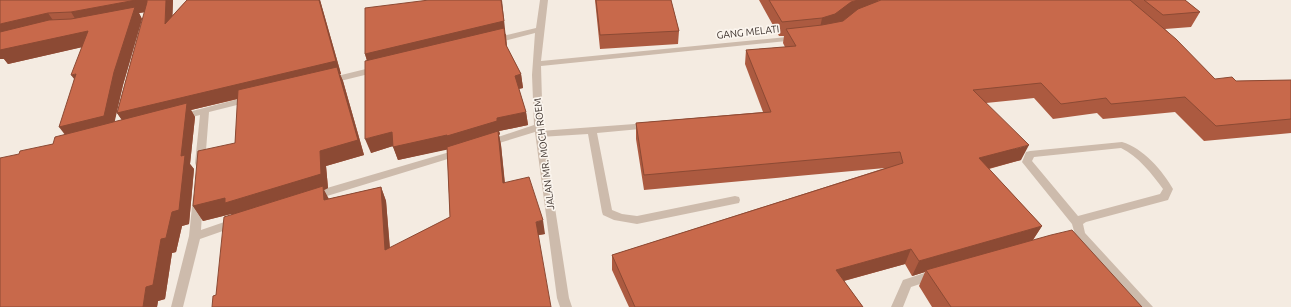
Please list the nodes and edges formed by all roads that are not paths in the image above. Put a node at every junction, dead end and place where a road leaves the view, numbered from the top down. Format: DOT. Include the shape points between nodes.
graph roads {
  1 [pos="544,0"];
  2 [pos="539,30"];
  3 [pos="803,38"];
  4 [pos="484,43"];
  5 [pos="538,64"];
  6 [pos="384,67"];
  7 [pos="321,82"];
  8 [pos="259,97"];
  9 [pos="205,110"];
  10 [pos="169,120"];
  11 [pos="660,125"];
  12 [pos="592,130"];
  13 [pos="540,131"];
  14 [pos="200,173"];
  15 [pos="198,189"];
  16 [pos="305,199"];
  17 [pos="735,200"];
  18 [pos="246,218"];
  19 [pos="1077,223"];
  20 [pos="195,236"];
  21 [pos="945,272"];
  22 [pos="177,307"];
  23 [pos="566,307"];
  24 [pos="897,307"];
  25 [pos="1147,307"];
  1 -- 2 [label="street, JALAN MR. MOCH ROEM"];
  2 -- 4 [label="street"];
  2 -- 5 [label="street, JALAN MR. MOCH ROEM"];
  3 -- 5 [label="street, GANG MELATI"];
  5 -- 13 [label="street, JALAN MR. MOCH ROEM" via="537,98"];
  6 -- 7 [label="street"];
  8 -- 9 [label="street"];
  9 -- 10 [label="street"];
  9 -- 14 [label="street"];
  11 -- 12 [label="street"];
  12 -- 13 [label="street"];
  12 -- 17 [label="street" via="607,212 613,216 637,220"];
  13 -- 16 [label="street"];
  13 -- 23 [label="street, JALAN MR. MOCH ROEM"];
  15 -- 20 [label="street"];
  18 -- 20 [label="street"];
  19 -- 19 [label="street" via="1082,219 1164,197 1168,189 1132,150 1122,145 1030,154 1028,162"];
  19 -- 25 [label="street" via="1076,235"];
  20 -- 22 [label="street"];
  21 -- 24 [label="street" via="907,283"];
}
